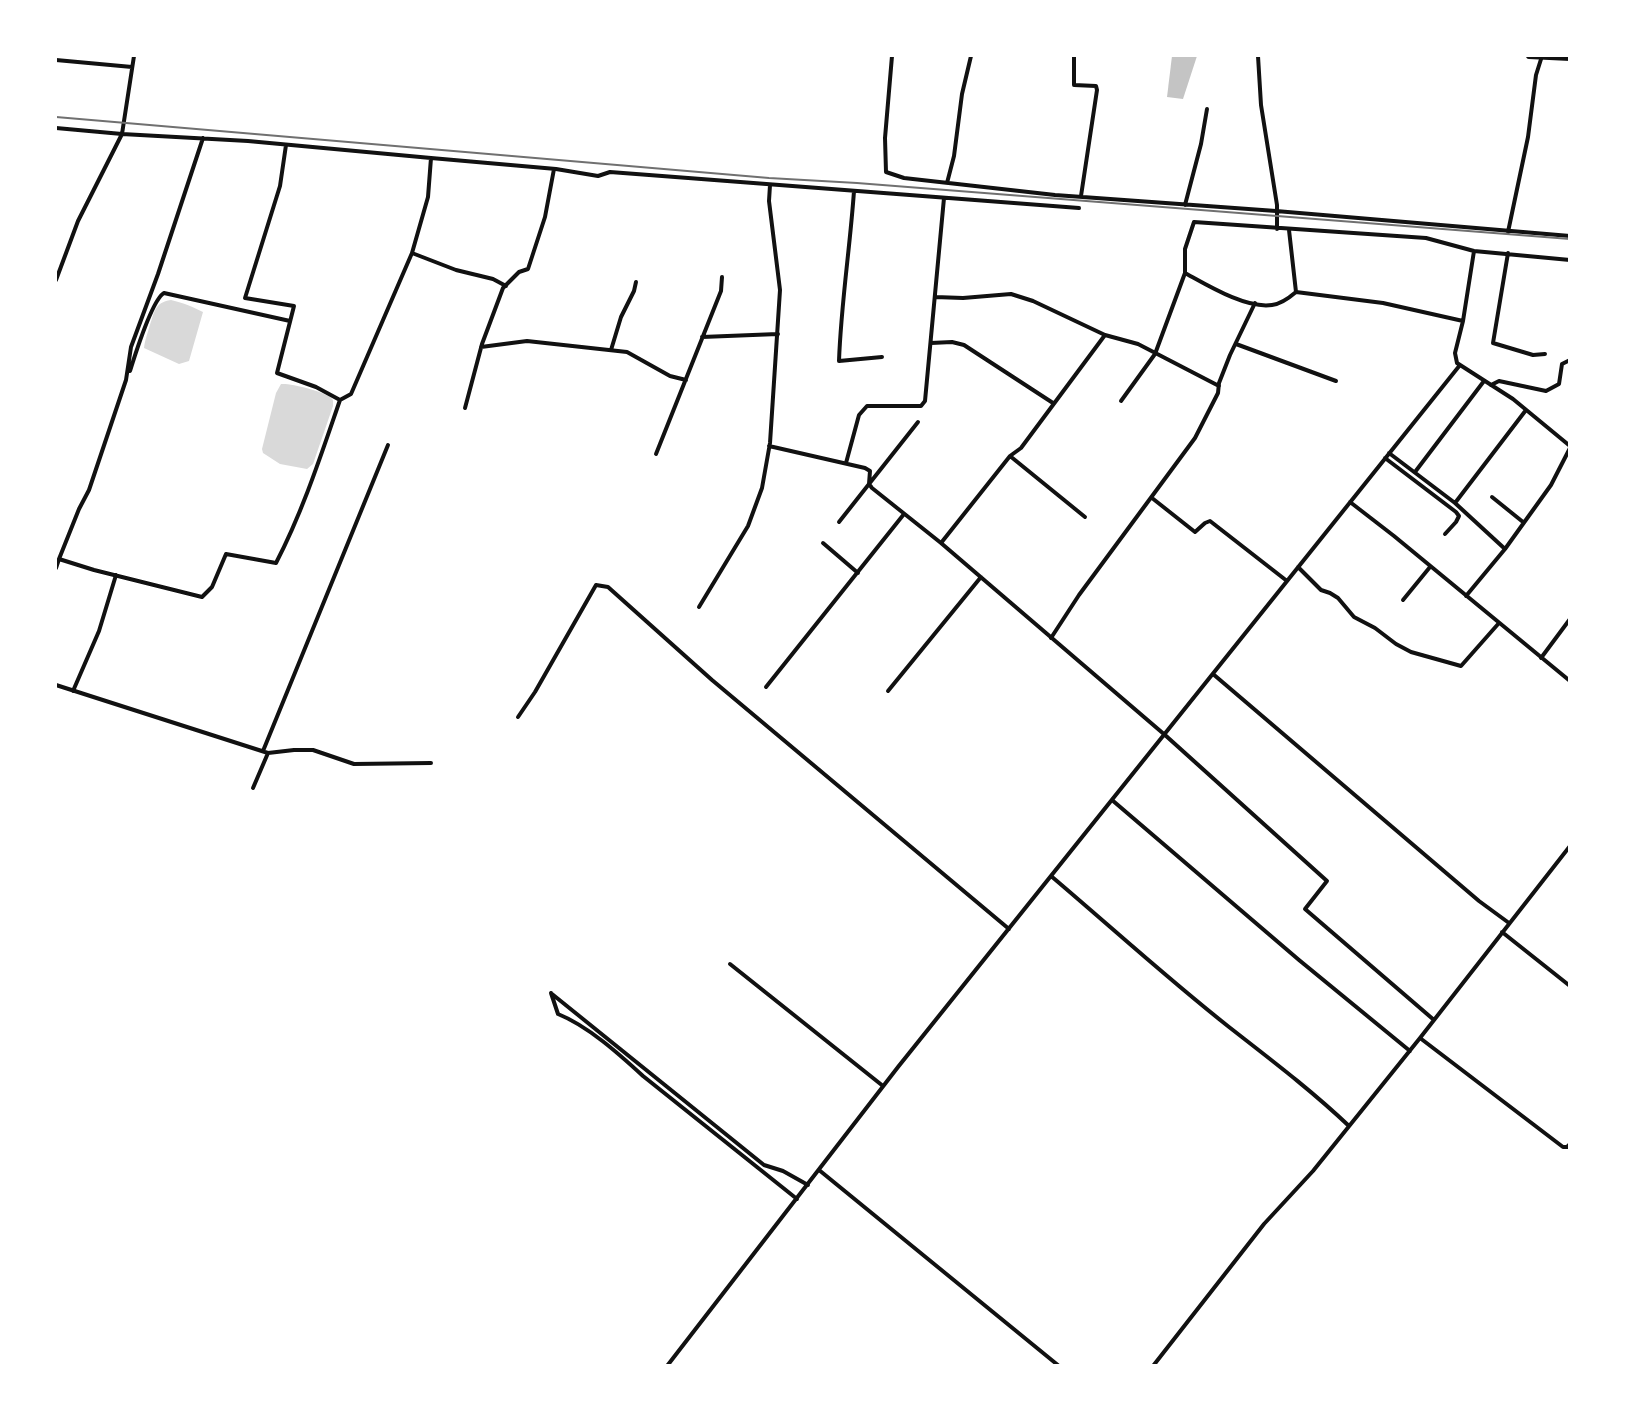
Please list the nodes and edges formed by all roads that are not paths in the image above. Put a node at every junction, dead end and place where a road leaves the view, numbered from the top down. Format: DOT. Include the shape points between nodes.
graph roads {
  1 [pos="134,56"];
  2 [pos="892,56"];
  3 [pos="971,56"];
  4 [pos="1074,56"];
  5 [pos="1258,56"];
  6 [pos="1529,56"];
  7 [pos="1542,56"];
  8 [pos="1569,58"];
  9 [pos="56,60"];
  10 [pos="133,67"];
  11 [pos="1207,109"];
  12 [pos="56,128"];
  13 [pos="122,134"];
  14 [pos="203,138"];
  15 [pos="286,145"];
  16 [pos="431,158"];
  17 [pos="554,169"];
  18 [pos="947,183"];
  19 [pos="770,185"];
  20 [pos="854,191"];
  21 [pos="1081,196"];
  22 [pos="944,197"];
  23 [pos="1185,205"];
  24 [pos="1079,208"];
  25 [pos="1276,211"];
  26 [pos="1277,229"];
  27 [pos="1288,230"];
  28 [pos="1508,232"];
  29 [pos="1569,236"];
  30 [pos="1474,251"];
  31 [pos="412,253"];
  32 [pos="1508,253"];
  33 [pos="1569,260"];
  34 [pos="1185,273"];
  35 [pos="722,277"];
  36 [pos="56,280"];
  37 [pos="636,282"];
  38 [pos="506,286"];
  39 [pos="1296,292"];
  40 [pos="935,297"];
  41 [pos="1256,303"];
  42 [pos="290,321"];
  43 [pos="1463,321"];
  44 [pos="778,334"];
  45 [pos="1105,335"];
  46 [pos="702,338"];
  47 [pos="931,343"];
  48 [pos="1236,344"];
  49 [pos="482,347"];
  50 [pos="611,350"];
  51 [pos="1155,354"];
  52 [pos="1545,354"];
  53 [pos="882,357"];
  54 [pos="1569,360"];
  55 [pos="1460,365"];
  56 [pos="126,380"];
  57 [pos="686,380"];
  58 [pos="1336,381"];
  59 [pos="1484,381"];
  60 [pos="1491,385"];
  61 [pos="1219,386"];
  62 [pos="340,400"];
  63 [pos="1121,401"];
  64 [pos="1053,403"];
  65 [pos="465,408"];
  66 [pos="1526,410"];
  67 [pos="918,422"];
  68 [pos="388,445"];
  69 [pos="769,446"];
  70 [pos="1569,447"];
  71 [pos="1389,453"];
  72 [pos="656,454"];
  73 [pos="1010,456"];
  74 [pos="1385,458"];
  75 [pos="846,463"];
  76 [pos="1415,472"];
  77 [pos="869,484"];
  78 [pos="1492,497"];
  79 [pos="1152,498"];
  80 [pos="1350,502"];
  81 [pos="1455,503"];
  82 [pos="904,514"];
  83 [pos="1085,517"];
  84 [pos="839,522"];
  85 [pos="1523,522"];
  86 [pos="1445,534"];
  87 [pos="823,543"];
  88 [pos="941,543"];
  89 [pos="1505,549"];
  90 [pos="58,561"];
  91 [pos="1298,567"];
  92 [pos="1430,567"];
  93 [pos="56,568"];
  94 [pos="858,573"];
  95 [pos="116,575"];
  96 [pos="981,577"];
  97 [pos="1287,581"];
  98 [pos="1466,596"];
  99 [pos="1403,600"];
  100 [pos="699,607"];
  101 [pos="1569,619"];
  102 [pos="1499,624"];
  103 [pos="1051,638"];
  104 [pos="1541,658"];
  105 [pos="1213,674"];
  106 [pos="1569,681"];
  107 [pos="56,685"];
  108 [pos="766,687"];
  109 [pos="73,691"];
  110 [pos="888,691"];
  111 [pos="518,717"];
  112 [pos="1165,735"];
  113 [pos="265,752"];
  114 [pos="431,763"];
  115 [pos="253,788"];
  116 [pos="1112,800"];
  117 [pos="1569,846"];
  118 [pos="1051,876"];
  119 [pos="1509,923"];
  120 [pos="1009,929"];
  121 [pos="1502,932"];
  122 [pos="730,964"];
  123 [pos="1569,986"];
  124 [pos="1434,1020"];
  125 [pos="1420,1038"];
  126 [pos="1410,1051"];
  127 [pos="883,1086"];
  128 [pos="1349,1126"];
  129 [pos="1569,1144"];
  130 [pos="819,1170"];
  131 [pos="808,1185"];
  132 [pos="797,1199"];
  133 [pos="667,1365"];
  134 [pos="1059,1365"];
  135 [pos="1153,1365"];
  1 -- 10 [label="street"];
  2 -- 18 [label="street" via="886,172"];
  3 -- 18 [label="street"];
  4 -- 21 [label="street" via="1074,85 1096,86 1097,90"];
  5 -- 25 [label="street"];
  6 -- 7 [label="highway"];
  7 -- 8 [label="highway"];
  7 -- 28 [label="street"];
  9 -- 10 [label="street"];
  10 -- 13 [label="street"];
  11 -- 23 [label="street"];
  12 -- 13 [label="street"];
  13 -- 14 [label="street"];
  13 -- 36 [label="street" via="78,221"];
  14 -- 15 [label="street"];
  14 -- 56 [label="street" via="131,347"];
  15 -- 16 [label="street"];
  15 -- 42 [label="street" via="280,186 245,298 294,306"];
  16 -- 17 [label="street"];
  16 -- 31 [label="street" via="428,197"];
  17 -- 19 [label="street" via="598,176 610,172"];
  17 -- 38 [label="street" via="545,217 528,269 519,272"];
  18 -- 21 [label="street"];
  19 -- 20 [label="street"];
  19 -- 44 [label="street" via="780,290"];
  20 -- 22 [label="street"];
  20 -- 53 [label="street" via="839,361"];
  21 -- 23 [label="street"];
  22 -- 24 [label="street"];
  22 -- 40 [label="street"];
  23 -- 25 [label="street"];
  25 -- 26 [label="street"];
  25 -- 28 [label="street"];
  26 -- 27 [label="street"];
  26 -- 34 [label="street" via="1194,222 1185,249"];
  27 -- 30 [label="street" via="1426,238"];
  27 -- 39 [label="street"];
  28 -- 29 [label="street"];
  30 -- 32 [label="street"];
  30 -- 43 [label="street"];
  31 -- 38 [label="street"];
  31 -- 62 [label="street" via="351,394"];
  32 -- 33 [label="street"];
  32 -- 52 [label="street" via="1493,343 1533,355"];
  34 -- 41 [label="street"];
  34 -- 51 [label="street"];
  35 -- 46 [label="street" via="722,291"];
  37 -- 50 [label="street"];
  38 -- 49 [label="street"];
  39 -- 41 [label="street" via="1271,306"];
  39 -- 43 [label="street" via="1383,303"];
  40 -- 45 [label="street" via="1011,294"];
  40 -- 47 [label="street"];
  41 -- 48 [label="street"];
  42 -- 56 [label="street" via="164,293 153,309"];
  42 -- 62 [label="street" via="277,373"];
  43 -- 55 [label="street" via="1455,352"];
  44 -- 46 [label="street"];
  44 -- 69 [label="street"];
  45 -- 51 [label="street"];
  45 -- 64 [label="street"];
  46 -- 57 [label="street"];
  47 -- 64 [label="street" via="964,345"];
  47 -- 75 [label="street" via="925,401 921,406 867,406 859,415"];
  48 -- 58 [label="street"];
  48 -- 61 [label="street"];
  49 -- 50 [label="street" via="527,341"];
  49 -- 65 [label="street"];
  50 -- 57 [label="street" via="627,352 670,376"];
  51 -- 61 [label="street"];
  51 -- 63 [label="street"];
  54 -- 60 [label="street" via="1562,364 1558,384 1546,391 1499,381"];
  55 -- 59 [label="street"];
  55 -- 71 [label="street"];
  56 -- 90 [label="street" via="89,490"];
  57 -- 72 [label="street"];
  59 -- 60 [label="street"];
  59 -- 76 [label="street"];
  60 -- 66 [label="street"];
  61 -- 79 [label="street" via="1195,438"];
  62 -- 95 [label="street" via="294,526 276,563 226,554 212,587 202,597"];
  64 -- 73 [label="street" via="1021,448"];
  66 -- 70 [label="street"];
  66 -- 81 [label="street"];
  67 -- 77 [label="street"];
  68 -- 113 [label="street"];
  69 -- 75 [label="street"];
  69 -- 100 [label="street" via="762,488 748,526"];
  70 -- 85 [label="street" via="1551,485"];
  71 -- 74 [label="street"];
  71 -- 76 [label="street"];
  73 -- 83 [label="street"];
  73 -- 88 [label="street"];
  74 -- 80 [label="street"];
  74 -- 86 [label="street" via="1456,512 1459,516"];
  75 -- 77 [label="street" via="870,471"];
  76 -- 81 [label="street"];
  77 -- 82 [label="street"];
  77 -- 84 [label="street"];
  78 -- 85 [label="street"];
  79 -- 97 [label="street" via="1195,532 1210,521"];
  79 -- 103 [label="street"];
  80 -- 91 [label="street"];
  80 -- 92 [label="street"];
  81 -- 89 [label="street"];
  82 -- 88 [label="street"];
  82 -- 94 [label="street"];
  85 -- 89 [label="street"];
  87 -- 94 [label="street"];
  88 -- 96 [label="street"];
  89 -- 98 [label="street"];
  90 -- 93 [label="street"];
  90 -- 95 [label="street"];
  91 -- 97 [label="street"];
  91 -- 102 [label="street" via="1321,590 1338,598 1354,617 1411,652 1461,666"];
  92 -- 98 [label="street"];
  92 -- 99 [label="street"];
  94 -- 108 [label="street"];
  95 -- 109 [label="street" via="99,631"];
  96 -- 103 [label="street"];
  96 -- 110 [label="street"];
  97 -- 105 [label="street"];
  98 -- 102 [label="street"];
  101 -- 104 [label="street"];
  102 -- 104 [label="street"];
  103 -- 112 [label="street"];
  104 -- 106 [label="street"];
  105 -- 112 [label="street"];
  105 -- 119 [label="street"];
  107 -- 109 [label="street"];
  109 -- 113 [label="street"];
  111 -- 120 [label="street" via="596,585 608,586 712,680"];
  112 -- 116 [label="street"];
  112 -- 124 [label="street" via="1327,881 1305,909"];
  113 -- 114 [label="street" via="313,750 354,764"];
  113 -- 115 [label="street"];
  116 -- 118 [label="street"];
  116 -- 126 [label="street"];
  117 -- 119 [label="street"];
  118 -- 120 [label="street"];
  118 -- 128 [label="street"];
  119 -- 121 [label="street"];
  120 -- 127 [label="street"];
  121 -- 123 [label="street"];
  121 -- 124 [label="street"];
  122 -- 127 [label="street"];
  124 -- 125 [label="street"];
  125 -- 126 [label="street"];
  125 -- 129 [label="street" via="1563,1147"];
  126 -- 128 [label="street"];
  127 -- 130 [label="street"];
  128 -- 135 [label="street" via="1264,1224"];
  130 -- 131 [label="street"];
  130 -- 134 [label="street"];
  131 -- 132 [label="street"];
  131 -- 132 [label="street" via="764,1165 552,993 558,1014 572,1019 627,1061"];
  132 -- 133 [label="street"];
}
